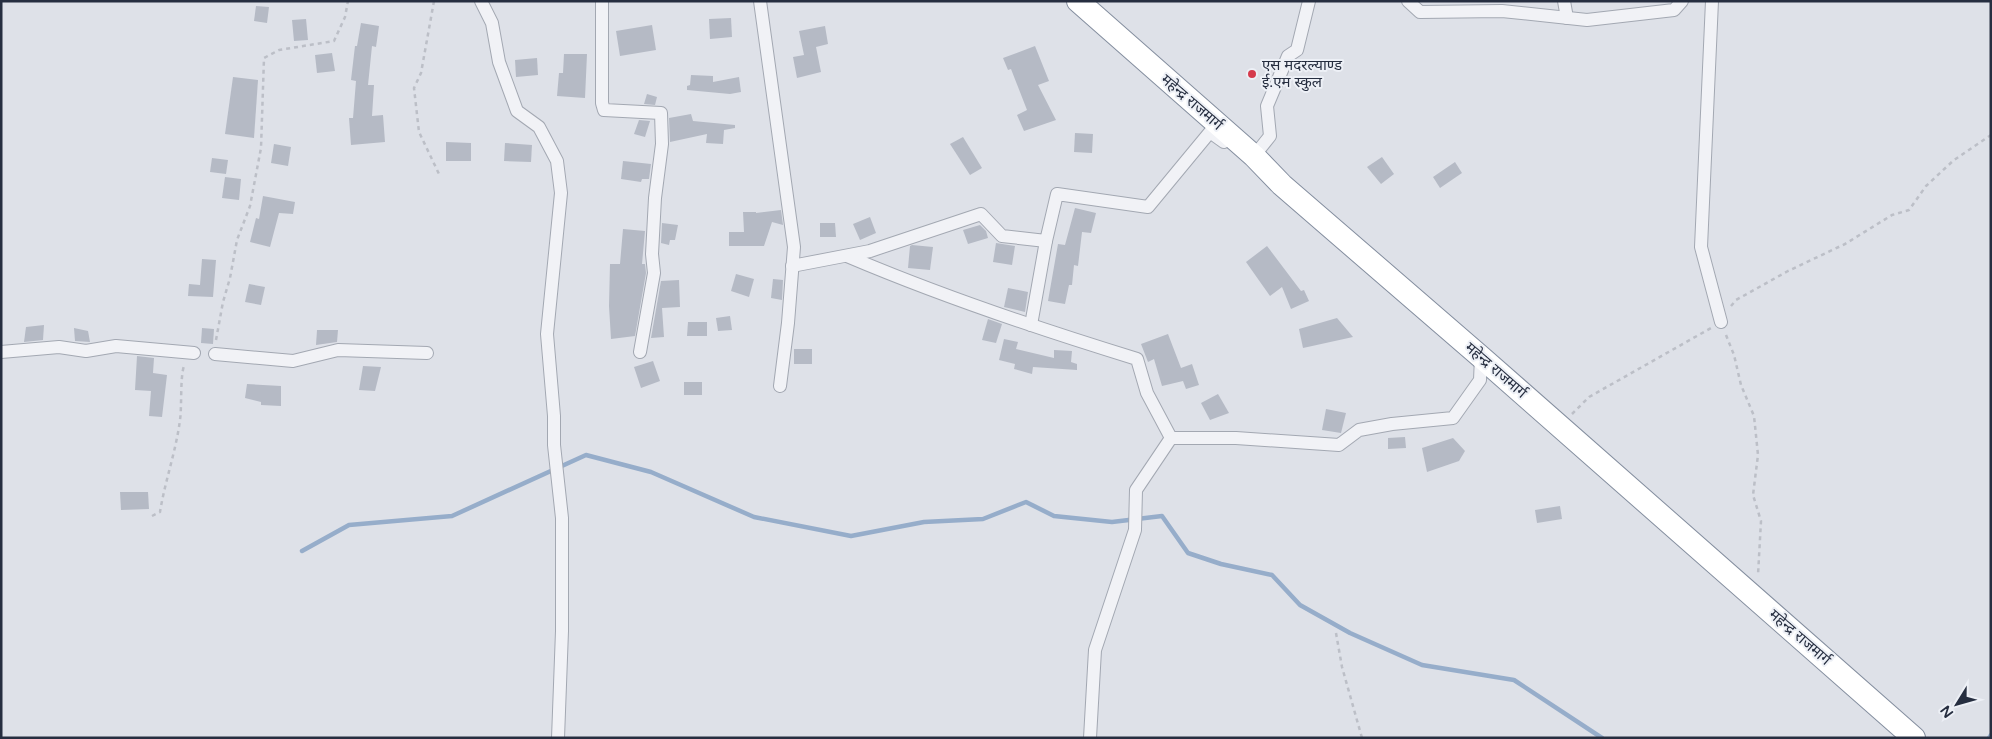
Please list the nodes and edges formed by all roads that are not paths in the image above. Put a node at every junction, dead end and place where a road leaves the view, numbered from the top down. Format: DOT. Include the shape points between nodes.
graph roads {
  1 [pos="481,1"];
  2 [pos="602,1"];
  3 [pos="760,1"];
  4 [pos="1078,1"];
  5 [pos="1309,1"];
  6 [pos="1408,1"];
  7 [pos="1564,1"];
  8 [pos="1682,1"];
  9 [pos="1712,1"];
  10 [pos="1567,18"];
  11 [pos="1254,156"];
  12 [pos="1282,185"];
  13 [pos="1046,241"];
  14 [pos="846,256"];
  15 [pos="792,266"];
  16 [pos="1721,322"];
  17 [pos="1031,325"];
  18 [pos="1,352"];
  19 [pos="640,352"];
  20 [pos="194,353"];
  21 [pos="427,353"];
  22 [pos="215,354"];
  23 [pos="1481,357"];
  24 [pos="780,386"];
  25 [pos="1171,438"];
  26 [pos="558,738"];
  27 [pos="1090,738"];
  28 [pos="1914,738"];
  1 -- 26 [label="street" via="492,23 499,62 517,110 539,127 558,161 561,193 547,334 562,518"];
  2 -- 19 [label="street" via="604,110 661,113 662,144 652,245 654,273"];
  3 -- 15 [label="street" via="794,247"];
  4 -- 11 [label="highway, महेन्द्र राजमार्ग"];
  5 -- 11 [label="street" via="1297,50 1288,56 1267,106 1270,136"];
  6 -- 10 [label="street" via="1420,12 1502,11"];
  7 -- 10 [label="street"];
  8 -- 10 [label="street" via="1674,10 1587,20"];
  9 -- 16 [label="street" via="1701,248"];
  11 -- 12 [label="highway, महेन्द्र राजमार्ग"];
  12 -- 13 [label="street" via="1210,132 1148,207 1057,194"];
  12 -- 23 [label="highway, महेन्द्र राजमार्ग"];
  13 -- 14 [label="street" via="1002,236 981,214"];
  13 -- 17 [label="street"];
  14 -- 15 [label="street"];
  14 -- 17 [label="street"];
  15 -- 24 [label="street"];
  17 -- 25 [label="street" via="1137,359 1147,393"];
  18 -- 20 [label="street" via="59,347 86,351 116,346"];
  21 -- 22 [label="street" via="338,350 294,361"];
  23 -- 25 [label="street" via="1480,380 1453,418 1359,430 1339,445 1236,438"];
  23 -- 28 [label="highway, महेन्द्र राजमार्ग"];
  25 -- 27 [label="street" via="1136,490 1135,530 1095,650"];
}
